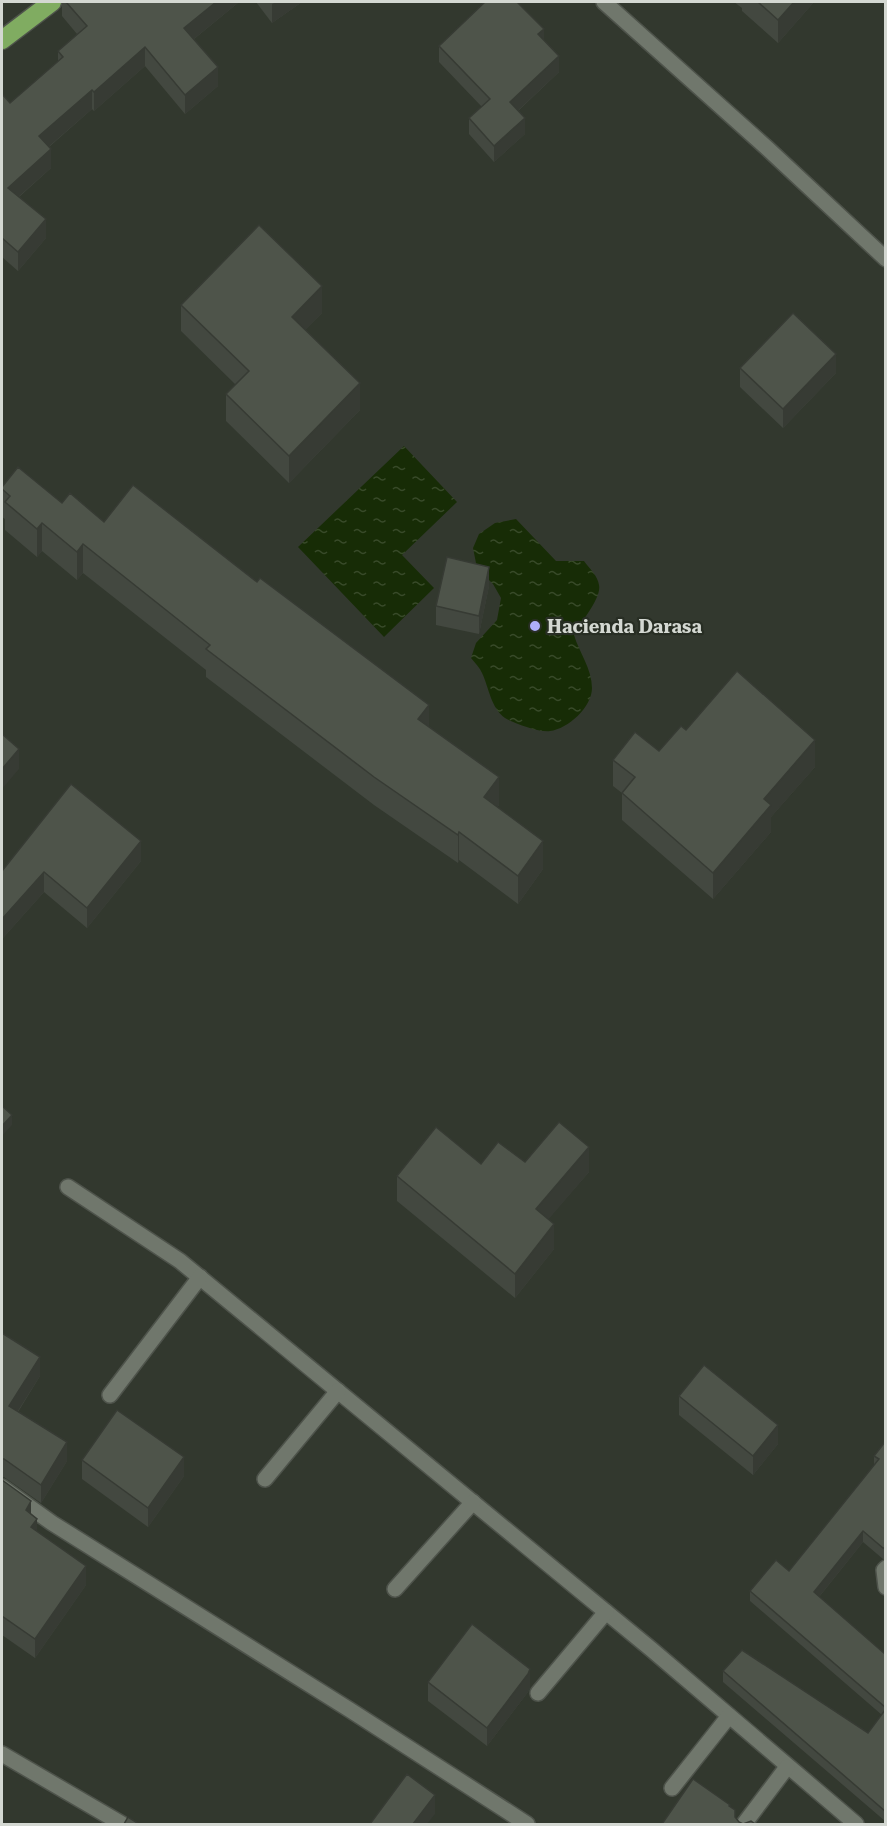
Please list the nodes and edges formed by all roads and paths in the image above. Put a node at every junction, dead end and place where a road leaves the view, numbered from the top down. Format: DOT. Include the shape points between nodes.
graph roads {
  1 [pos="52,2"];
  2 [pos="604,2"];
  3 [pos="2,40"];
  4 [pos="885,259"];
  5 [pos="68,1187"];
  6 [pos="200,1277"];
  7 [pos="338,1390"];
  8 [pos="110,1395"];
  9 [pos="265,1479"];
  10 [pos="2,1487"];
  11 [pos="472,1502"];
  12 [pos="885,1568"];
  13 [pos="885,1587"];
  14 [pos="395,1589"];
  15 [pos="606,1612"];
  16 [pos="538,1693"];
  17 [pos="729,1716"];
  18 [pos="2,1754"];
  19 [pos="787,1767"];
  20 [pos="672,1788"];
  21 [pos="122,1824"];
  22 [pos="527,1824"];
  23 [pos="744,1824"];
  24 [pos="856,1824"];
  1 -- 3 [label="highway"];
  2 -- 4 [label="street"];
  5 -- 6 [label="street"];
  6 -- 7 [label="street"];
  6 -- 8 [label="street"];
  7 -- 9 [label="street"];
  7 -- 11 [label="street"];
  10 -- 22 [label="street" via="52,1523"];
  11 -- 14 [label="street"];
  11 -- 15 [label="street"];
  12 -- 13 [label="street"];
  15 -- 16 [label="street"];
  15 -- 17 [label="street"];
  17 -- 19 [label="street"];
  17 -- 20 [label="street"];
  18 -- 21 [label="street"];
  19 -- 23 [label="street"];
  19 -- 24 [label="street"];
}
